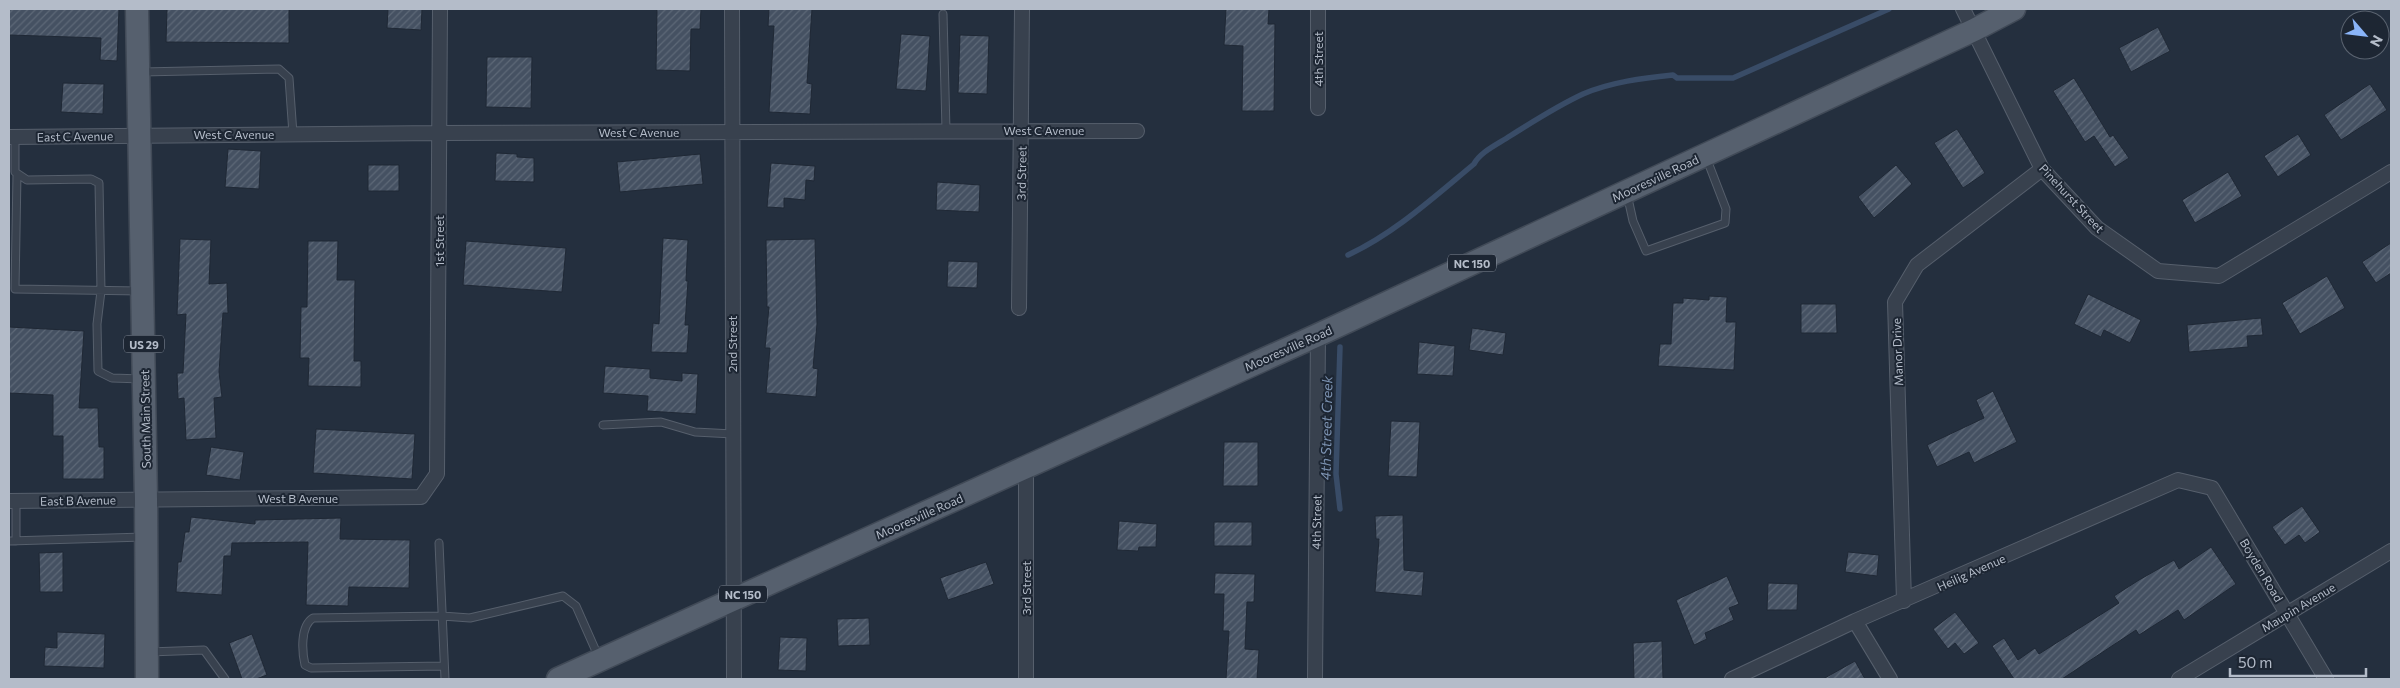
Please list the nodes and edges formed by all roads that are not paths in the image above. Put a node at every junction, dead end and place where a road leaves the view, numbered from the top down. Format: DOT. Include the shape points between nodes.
graph roads {
  1 [pos="137,9"];
  2 [pos="440,9"];
  3 [pos="732,9"];
  4 [pos="1022,9"];
  5 [pos="1318,9"];
  6 [pos="1963,9"];
  7 [pos="2014,9"];
  8 [pos="942,14"];
  9 [pos="1974,30"];
  10 [pos="139,72"];
  11 [pos="1318,108"];
  12 [pos="1021,129"];
  13 [pos="946,130"];
  14 [pos="732,131"];
  15 [pos="1137,131"];
  16 [pos="440,133"];
  17 [pos="293,134"];
  18 [pos="141,135"];
  19 [pos="12,137"];
  20 [pos="1705,155"];
  21 [pos="2042,169"];
  22 [pos="2391,172"];
  23 [pos="17,174"];
  24 [pos="1627,191"];
  25 [pos="101,291"];
  26 [pos="143,291"];
  27 [pos="1019,308"];
  28 [pos="1318,335"];
  29 [pos="145,379"];
  30 [pos="603,425"];
  31 [pos="733,434"];
  32 [pos="1026,467"];
  33 [pos="437,474"];
  34 [pos="2212,488"];
  35 [pos="146,499"];
  36 [pos="12,501"];
  37 [pos="146,536"];
  38 [pos="13,541"];
  39 [pos="439,543"];
  40 [pos="2391,551"];
  41 [pos="733,598"];
  42 [pos="1904,601"];
  43 [pos="2287,613"];
  44 [pos="442,616"];
  45 [pos="1855,621"];
  46 [pos="146,652"];
  47 [pos="600,660"];
  48 [pos="444,666"];
  49 [pos="146,679"];
  50 [pos="225,679"];
  51 [pos="445,679"];
  52 [pos="558,679"];
  53 [pos="734,679"];
  54 [pos="1026,679"];
  55 [pos="1315,679"];
  56 [pos="1732,679"];
  57 [pos="1890,679"];
  58 [pos="2179,679"];
  59 [pos="2326,679"];
  1 -- 10 [label="main road, South Main Street / US 29"];
  2 -- 16 [label="street, 1st Street"];
  3 -- 14 [label="street, 2nd Street"];
  4 -- 12 [label="street, 3rd Street"];
  5 -- 11 [label="street, 4th Street"];
  6 -- 9 [label="street, Pinehurst Street"];
  7 -- 9 [label="main road, Mooresville Road / NC 150"];
  8 -- 13 [label="lane"];
  9 -- 20 [label="main road, Mooresville Road / NC 150"];
  9 -- 21 [label="street, Pinehurst Street"];
  10 -- 17 [label="lane" via="278,69 289,78"];
  10 -- 18 [label="main road, South Main Street / US 29"];
  12 -- 13 [label="street, West C Avenue"];
  12 -- 15 [label="street, West C Avenue"];
  12 -- 27 [label="street, 3rd Street"];
  13 -- 14 [label="street, West C Avenue"];
  14 -- 16 [label="street, West C Avenue"];
  14 -- 31 [label="street, 2nd Street"];
  16 -- 17 [label="street, West C Avenue"];
  16 -- 33 [label="street, 1st Street"];
  17 -- 18 [label="street, West C Avenue"];
  18 -- 19 [label="street, East C Avenue"];
  18 -- 26 [label="main road, South Main Street / US 29"];
  19 -- 23 [label="lane"];
  20 -- 24 [label="main road, Mooresville Road / NC 150"];
  20 -- 24 [label="lane" via="1726,209 1724,223 1646,252 1633,221"];
  21 -- 22 [label="street, Pinehurst Street" via="2097,228 2158,271 2219,276"];
  21 -- 42 [label="street, Manor Drive" via="1917,265 1895,302"];
  23 -- 25 [label="lane" via="27,180 90,179 99,183"];
  23 -- 25 [label="lane" via="15,288"];
  24 -- 28 [label="main road, Mooresville Road / NC 150"];
  25 -- 26 [label="lane"];
  25 -- 29 [label="lane" via="97,324 98,371 112,378"];
  26 -- 29 [label="main road, South Main Street / US 29"];
  28 -- 32 [label="main road, Mooresville Road / NC 150"];
  28 -- 55 [label="street, 4th Street"];
  29 -- 35 [label="main road, South Main Street / US 29"];
  30 -- 31 [label="lane" via="661,422 695,432"];
  31 -- 41 [label="street, 2nd Street"];
  32 -- 41 [label="main road, Mooresville Road / NC 150"];
  32 -- 54 [label="street, 3rd Street"];
  33 -- 35 [label="street, West B Avenue" via="421,497"];
  34 -- 42 [label="street, Heilig Avenue" via="2178,480"];
  34 -- 43 [label="street, Boyden Road"];
  35 -- 36 [label="street, East B Avenue"];
  35 -- 37 [label="main road, South Main Street / US 29"];
  36 -- 38 [label="lane"];
  37 -- 38 [label="lane"];
  37 -- 46 [label="main road, South Main Street / US 29"];
  39 -- 44 [label="lane"];
  40 -- 43 [label="street, Maupin Avenue"];
  41 -- 47 [label="main road, Mooresville Road / NC 150"];
  41 -- 53 [label="street, 2nd Street"];
  42 -- 45 [label="street, Heilig Avenue"];
  43 -- 58 [label="street, Maupin Avenue"];
  43 -- 59 [label="street, Boyden Road"];
  44 -- 47 [label="lane" via="470,618 563,596 576,606"];
  44 -- 48 [label="lane"];
  44 -- 48 [label="lane" via="313,618 304,631 303,658 305,665 311,668"];
  45 -- 56 [label="street, Heilig Avenue"];
  45 -- 57 [label="street"];
  46 -- 49 [label="main road, South Main Street / US 29"];
  46 -- 50 [label="lane" via="204,650"];
  47 -- 52 [label="main road, Mooresville Road / NC 150"];
  48 -- 51 [label="lane"];
}
